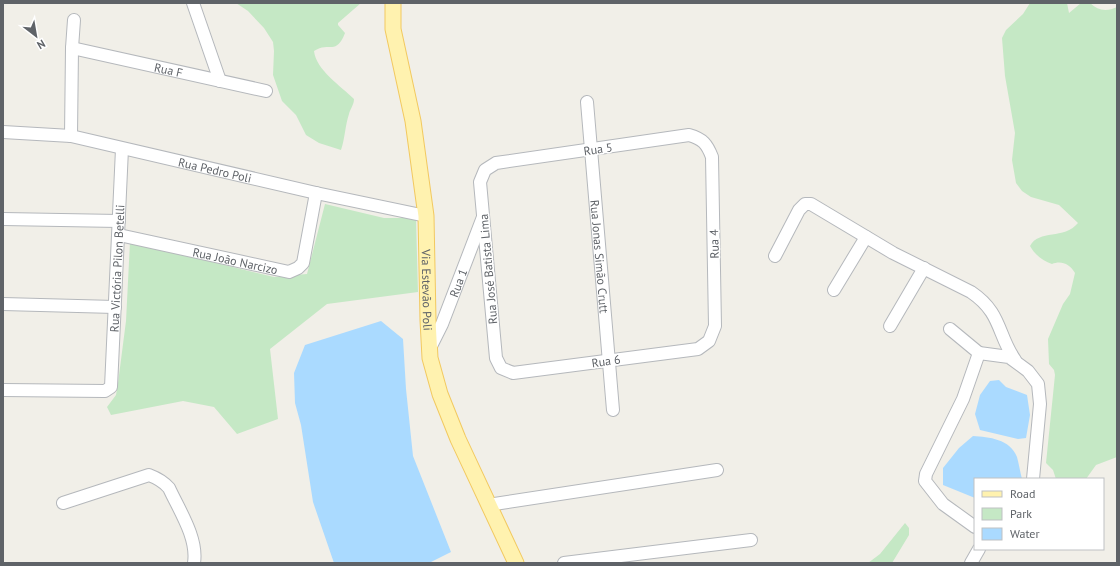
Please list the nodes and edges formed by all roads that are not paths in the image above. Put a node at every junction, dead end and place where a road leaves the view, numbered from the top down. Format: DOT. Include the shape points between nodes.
graph roads {
  1 [pos="193,3"];
  2 [pos="393,3"];
  3 [pos="74,20"];
  4 [pos="72,48"];
  5 [pos="220,81"];
  6 [pos="266,91"];
  7 [pos="587,102"];
  8 [pos="3,132"];
  9 [pos="71,136"];
  10 [pos="708,147"];
  11 [pos="122,149"];
  12 [pos="591,150"];
  13 [pos="485,170"];
  14 [pos="316,193"];
  15 [pos="426,216"];
  16 [pos="483,217"];
  17 [pos="3,219"];
  18 [pos="119,221"];
  19 [pos="119,235"];
  20 [pos="866,237"];
  21 [pos="470,248"];
  22 [pos="775,256"];
  23 [pos="488,260"];
  24 [pos="924,268"];
  25 [pos="834,290"];
  26 [pos="3,304"];
  27 [pos="115,307"];
  28 [pos="890,326"];
  29 [pos="950,329"];
  30 [pos="709,341"];
  31 [pos="430,348"];
  32 [pos="979,353"];
  33 [pos="1010,356"];
  34 [pos="609,360"];
  35 [pos="501,368"];
  36 [pos="3,390"];
  37 [pos="613,410"];
  38 [pos="717,470"];
  39 [pos="1033,478"];
  40 [pos="64,503"];
  41 [pos="488,505"];
  42 [pos="974,526"];
  43 [pos="751,540"];
  44 [pos="978,550"];
  45 [pos="194,563"];
  46 [pos="516,563"];
  47 [pos="564,563"];
  48 [pos="971,563"];
  1 -- 5 [label="street"];
  2 -- 15 [label="main road, Via Estevão Poli" via="393,30 413,121"];
  3 -- 4 [label="street"];
  4 -- 5 [label="street, Rua F"];
  4 -- 9 [label="street"];
  5 -- 6 [label="street, Rua F"];
  7 -- 12 [label="street, Rua Jonas Simão Crutt"];
  8 -- 9 [label="street, Rua Pedro Poli"];
  9 -- 11 [label="street, Rua Pedro Poli"];
  10 -- 12 [label="street, Rua 5" via="701,138 689,135"];
  10 -- 30 [label="street, Rua 4" via="712,157 715,326"];
  11 -- 14 [label="street, Rua Pedro Poli"];
  11 -- 18 [label="street, Rua Victória Pilon Betelli"];
  12 -- 13 [label="street, Rua 5" via="496,163"];
  12 -- 34 [label="street, Rua Jonas Simão Crutt"];
  13 -- 16 [label="street, Rua José Batista Lima" via="480,182"];
  14 -- 15 [label="street, Rua Pedro Poli"];
  14 -- 19 [label="street, Rua João Narcizo" via="303,262 289,272"];
  15 -- 31 [label="main road, Via Estevão Poli"];
  16 -- 21 [label="street, Rua 1"];
  16 -- 23 [label="street, Rua José Batista Lima"];
  17 -- 18 [label="street"];
  18 -- 19 [label="street, Rua Victória Pilon Betelli"];
  19 -- 27 [label="street, Rua Victória Pilon Betelli"];
  20 -- 22 [label="street" via="808,204 799,210"];
  20 -- 24 [label="street"];
  20 -- 25 [label="street"];
  21 -- 23 [label="street"];
  21 -- 31 [label="street, Rua 1" via="442,324"];
  23 -- 35 [label="street, Rua José Batista Lima" via="496,358"];
  24 -- 28 [label="street"];
  24 -- 33 [label="street" via="982,300 998,322"];
  26 -- 27 [label="street"];
  27 -- 36 [label="street, Rua Victória Pilon Betelli" via="111,387 105,391"];
  29 -- 32 [label="street"];
  30 -- 34 [label="street, Rua 6" via="698,349"];
  31 -- 41 [label="main road, Via Estevão Poli" via="430,358 440,394"];
  32 -- 33 [label="street"];
  32 -- 42 [label="street" via="963,399 925,478 927,485 943,504"];
  33 -- 39 [label="street" via="1034,378 1040,391"];
  34 -- 35 [label="street, Rua 6" via="513,373"];
  34 -- 37 [label="street, Rua Jonas Simão Crutt"];
  38 -- 41 [label="street"];
  40 -- 45 [label="street" via="149,475 157,478 169,488 189,532 195,554"];
  41 -- 46 [label="main road, Via Estevão Poli"];
  43 -- 47 [label="street"];
  44 -- 48 [label="street"];
}
